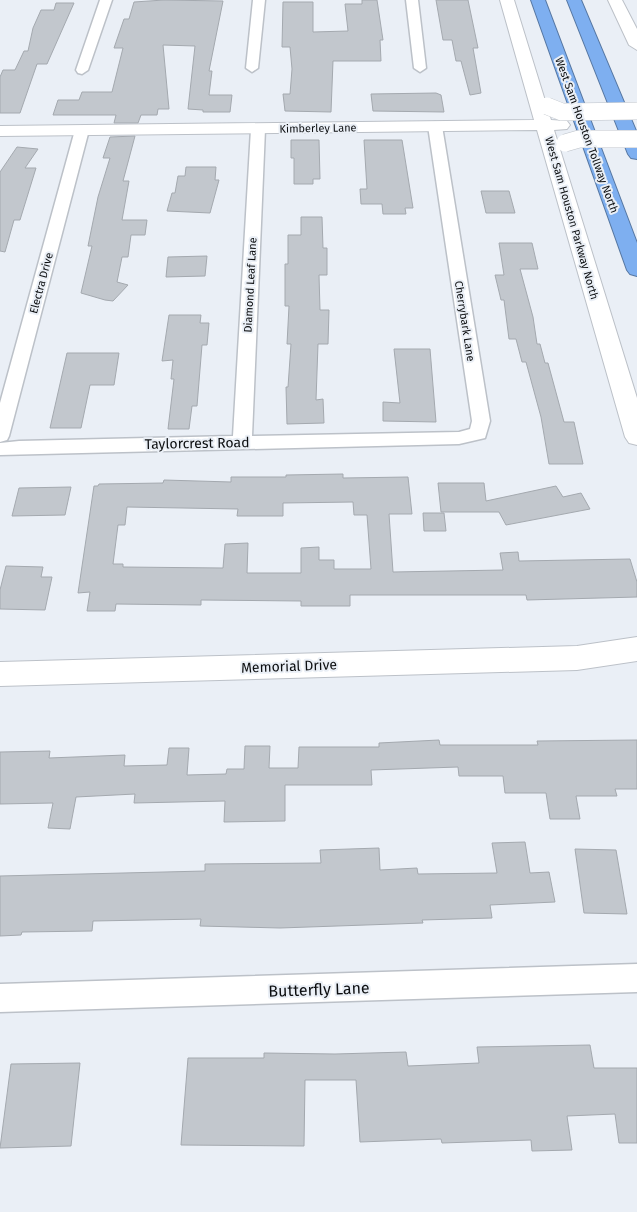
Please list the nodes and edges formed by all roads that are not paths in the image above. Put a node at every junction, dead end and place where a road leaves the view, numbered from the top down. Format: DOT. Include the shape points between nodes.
graph roads {
  1 [pos="106,0"];
  2 [pos="259,0"];
  3 [pos="412,0"];
  4 [pos="506,0"];
  5 [pos="538,0"];
  6 [pos="574,0"];
  7 [pos="587,0"];
  8 [pos="615,0"];
  9 [pos="637,46"];
  10 [pos="594,50"];
  11 [pos="252,68"];
  12 [pos="420,68"];
  13 [pos="82,70"];
  14 [pos="637,111"];
  15 [pos="547,113"];
  16 [pos="637,124"];
  17 [pos="435,126"];
  18 [pos="258,129"];
  19 [pos="0,130"];
  20 [pos="82,130"];
  21 [pos="637,138"];
  22 [pos="559,148"];
  23 [pos="637,154"];
  24 [pos="637,270"];
  25 [pos="0,436"];
  26 [pos="637,437"];
  27 [pos="395,439"];
  28 [pos="242,442"];
  29 [pos="0,449"];
  30 [pos="637,649"];
  31 [pos="578,658"];
  32 [pos="637,664"];
  33 [pos="0,674"];
  34 [pos="637,978"];
  35 [pos="0,998"];
  1 -- 13 [label="street"];
  2 -- 11 [label="street"];
  3 -- 12 [label="street"];
  4 -- 15 [label="main road, West Sam Houston Parkway North"];
  5 -- 24 [label="highway, West Sam Houston Tollway North"];
  6 -- 10 [label="highway"];
  7 -- 10 [label="highway" via="603,41"];
  8 -- 9 [label="main road"];
  10 -- 23 [label="highway"];
  14 -- 15 [label="main road, bridge"];
  15 -- 16 [label="main road, Kimberley Lane"];
  15 -- 17 [label="main road, Kimberley Lane"];
  15 -- 22 [label="main road, West Sam Houston Parkway North"];
  17 -- 18 [label="main road, Kimberley Lane"];
  17 -- 27 [label="street, Cherrybark Lane" via="481,427 478,434 470,437"];
  18 -- 20 [label="main road, Kimberley Lane"];
  18 -- 28 [label="street, Diamond Leaf Lane"];
  19 -- 20 [label="main road, Kimberley Lane"];
  20 -- 25 [label="street, Electra Drive"];
  21 -- 22 [label="main road, bridge" via="579,139"];
  22 -- 26 [label="main road, West Sam Houston Parkway North"];
  27 -- 28 [label="street, Taylorcrest Road"];
  28 -- 29 [label="street, Taylorcrest Road"];
  30 -- 31 [label="main road, Memorial Drive"];
  31 -- 32 [label="main road, Memorial Drive"];
  31 -- 33 [label="main road, Memorial Drive"];
  34 -- 35 [label="street, Butterfly Lane"];
}
